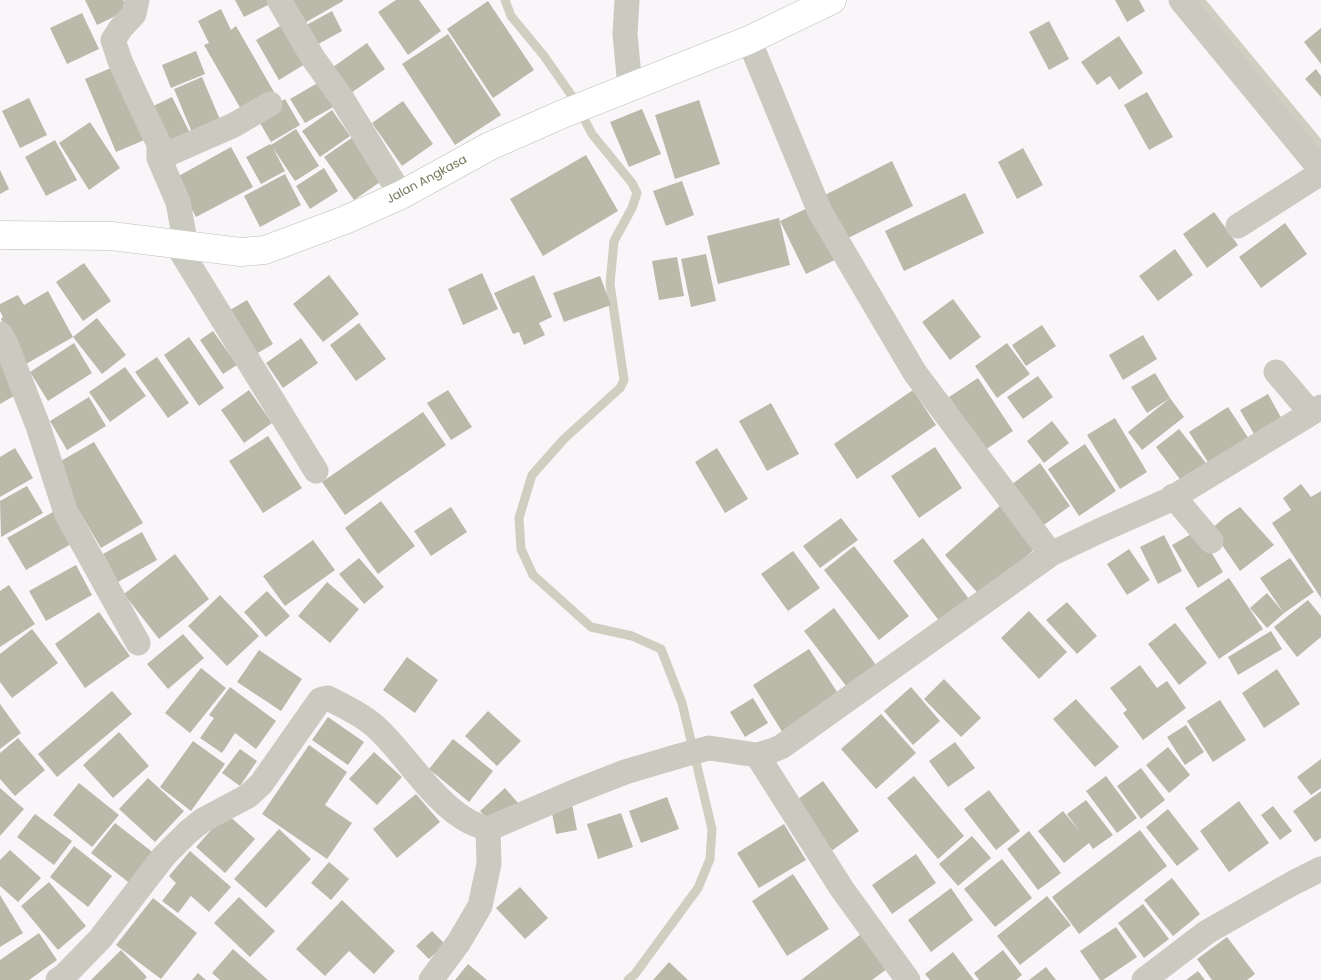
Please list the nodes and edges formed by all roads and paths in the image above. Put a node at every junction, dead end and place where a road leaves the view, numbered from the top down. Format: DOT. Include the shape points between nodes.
graph roads {
  1 [pos="137,0"];
  2 [pos="279,0"];
  3 [pos="628,0"];
  4 [pos="832,0"];
  5 [pos="1181,0"];
  6 [pos="748,40"];
  7 [pos="630,87"];
  8 [pos="270,104"];
  9 [pos="160,158"];
  10 [pos="1321,172"];
  11 [pos="401,195"];
  12 [pos="1238,226"];
  13 [pos="0,235"];
  14 [pos="182,245"];
  15 [pos="0,334"];
  16 [pos="1276,372"];
  17 [pos="1316,410"];
  18 [pos="316,471"];
  19 [pos="1174,496"];
  20 [pos="1211,541"];
  21 [pos="1051,554"];
  22 [pos="138,643"];
  23 [pos="758,755"];
  24 [pos="488,830"];
  25 [pos="1321,870"];
  26 [pos="58,980"];
  27 [pos="431,980"];
  28 [pos="908,980"];
  29 [pos="1144,980"];
  1 -- 9 [label="street" via="134,14 113,40 134,94 159,144"];
  2 -- 11 [label="street"];
  3 -- 7 [label="street" via="625,34"];
  4 -- 6 [label="street, Jalan Angkasa"];
  5 -- 10 [label="street"];
  6 -- 7 [label="street, Jalan Angkasa"];
  6 -- 21 [label="street" via="820,212 915,373"];
  7 -- 11 [label="street, Jalan Angkasa" via="490,146"];
  8 -- 9 [label="street" via="234,125"];
  9 -- 14 [label="street" via="178,202"];
  10 -- 12 [label="street"];
  11 -- 14 [label="street, Jalan Angkasa" via="265,250 241,252"];
  13 -- 14 [label="street, Jalan Angkasa" via="110,236"];
  14 -- 18 [label="street"];
  15 -- 22 [label="street" via="38,426 66,514"];
  16 -- 17 [label="street"];
  17 -- 19 [label="street"];
  19 -- 20 [label="street"];
  19 -- 21 [label="street"];
  21 -- 23 [label="street" via="781,747"];
  23 -- 24 [label="street" via="709,748 679,756 625,772"];
  23 -- 28 [label="street" via="842,889"];
  24 -- 26 [label="street" via="470,822 439,798 403,755 367,720 328,698 320,700 261,784 248,796 203,820 188,832 164,856 100,939"];
  24 -- 27 [label="street" via="489,864 480,906"];
  25 -- 29 [label="street" via="1207,932"];
}
